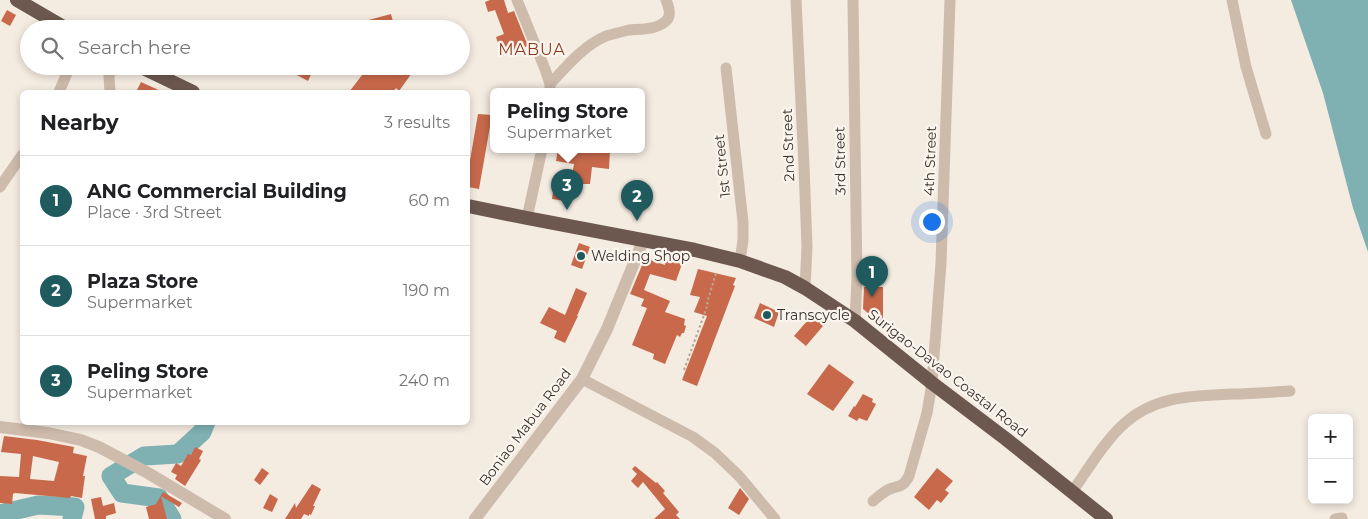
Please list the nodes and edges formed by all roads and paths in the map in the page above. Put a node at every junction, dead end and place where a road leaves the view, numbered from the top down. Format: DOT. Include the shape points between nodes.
graph roads {
  1 [pos="17,0"];
  2 [pos="517,0"];
  3 [pos="666,0"];
  4 [pos="796,0"];
  5 [pos="852,0"];
  6 [pos="950,0"];
  7 [pos="1232,0"];
  8 [pos="51,20"];
  9 [pos="726,68"];
  10 [pos="66,75"];
  11 [pos="109,75"];
  12 [pos="157,75"];
  13 [pos="550,88"];
  14 [pos="59,90"];
  15 [pos="110,90"];
  16 [pos="190,90"];
  17 [pos="1266,134"];
  18 [pos="541,153"];
  19 [pos="20,158"];
  20 [pos="0,188"];
  21 [pos="470,206"];
  22 [pos="527,218"];
  23 [pos="643,241"];
  24 [pos="740,261"];
  25 [pos="716,273"];
  26 [pos="805,288"];
  27 [pos="855,321"];
  28 [pos="684,370"];
  29 [pos="582,379"];
  30 [pos="932,383"];
  31 [pos="1290,391"];
  32 [pos="0,427"];
  33 [pos="1072,492"];
  34 [pos="873,501"];
  35 [pos="225,519"];
  36 [pos="475,519"];
  37 [pos="775,519"];
  38 [pos="1106,519"];
  1 -- 8 [label="highway"];
  2 -- 13 [label="street"];
  3 -- 13 [label="street" via="670,14 668,20 660,26 628,31 594,43"];
  4 -- 26 [label="street, 2nd Street" via="805,175"];
  5 -- 27 [label="street, 3rd Street"];
  6 -- 30 [label="street, 4th Street" via="941,263"];
  7 -- 17 [label="street" via="1246,67"];
  9 -- 24 [label="street, 1st Street" via="742,222"];
  10 -- 14 [label="street"];
  11 -- 15 [label="street"];
  12 -- 16 [label="highway"];
  18 -- 22 [label="street"];
  19 -- 20 [label="street"];
  21 -- 22 [label="highway, Surigao-Davao Coastal Road"];
  22 -- 23 [label="highway, Surigao-Davao Coastal Road"];
  23 -- 24 [label="highway, Surigao-Davao Coastal Road"];
  23 -- 29 [label="street, Boniao Mabua Road" via="607,329"];
  24 -- 26 [label="highway, Surigao-Davao Coastal Road"];
  25 -- 28 [label="path"];
  26 -- 27 [label="highway, Surigao-Davao Coastal Road"];
  27 -- 30 [label="highway, Surigao-Davao Coastal Road"];
  29 -- 36 [label="street, Boniao Mabua Road"];
  29 -- 37 [label="street" via="694,437 715,452"];
  30 -- 33 [label="highway, Surigao-Davao Coastal Road"];
  30 -- 34 [label="street, 4th Street" via="927,414 909,476 901,486 889,489"];
  31 -- 33 [label="street" via="1180,397 1155,404 1124,423"];
  32 -- 35 [label="street" via="80,440 115,454"];
  33 -- 38 [label="highway, Surigao-Davao Coastal Road"];
}
